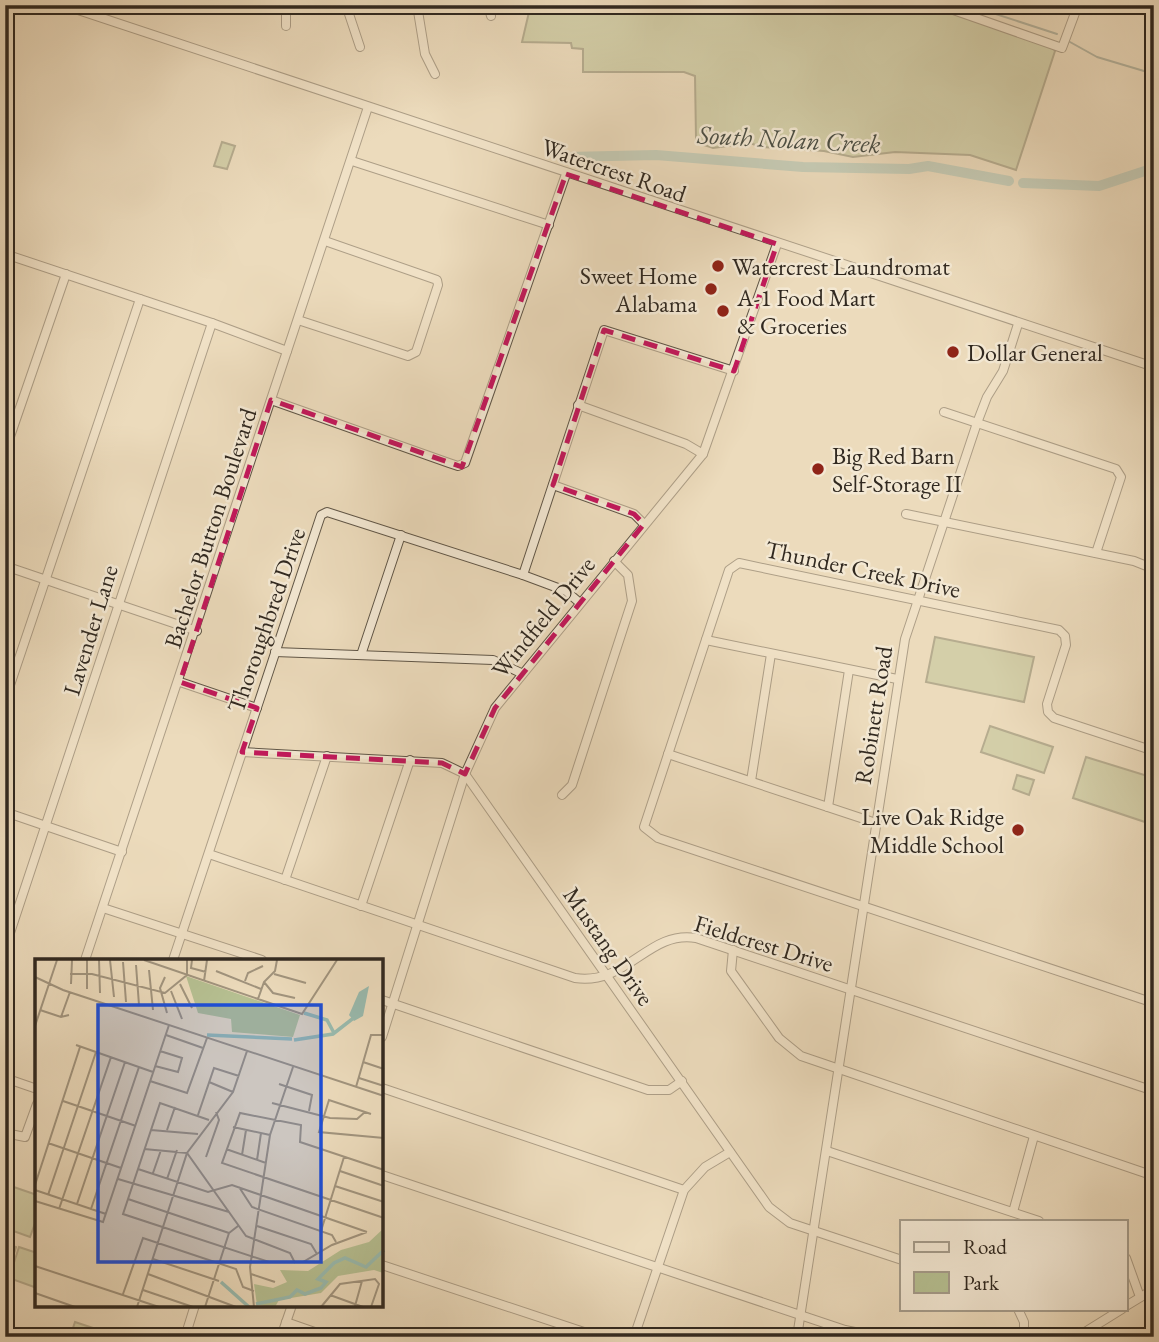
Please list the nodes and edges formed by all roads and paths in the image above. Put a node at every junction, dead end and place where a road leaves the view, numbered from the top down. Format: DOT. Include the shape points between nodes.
graph roads {
  1 [pos="63,5"];
  2 [pos="286,5"];
  3 [pos="346,5"];
  4 [pos="417,5"];
  5 [pos="488,5"];
  6 [pos="939,5"];
  7 [pos="1078,5"];
  8 [pos="491,16"];
  9 [pos="286,26"];
  10 [pos="360,47"];
  11 [pos="435,74"];
  12 [pos="368,107"];
  13 [pos="352,161"];
  14 [pos="566,174"];
  15 [pos="549,225"];
  16 [pos="325,241"];
  17 [pos="777,244"];
  18 [pos="5,254"];
  19 [pos="66,274"];
  20 [pos="140,299"];
  21 [pos="298,320"];
  22 [pos="212,323"];
  23 [pos="1018,324"];
  24 [pos="288,351"];
  25 [pos="1154,367"];
  26 [pos="734,371"];
  27 [pos="271,400"];
  28 [pos="578,405"];
  29 [pos="944,412"];
  30 [pos="977,423"];
  31 [pos="5,451"];
  32 [pos="703,454"];
  33 [pos="553,485"];
  34 [pos="906,514"];
  35 [pos="943,522"];
  36 [pos="644,524"];
  37 [pos="401,535"];
  38 [pos="1096,553"];
  39 [pos="614,561"];
  40 [pos="5,566"];
  41 [pos="1154,569"];
  42 [pos="523,575"];
  43 [pos="46,579"];
  44 [pos="917,599"];
  45 [pos="117,603"];
  46 [pos="580,603"];
  47 [pos="197,631"];
  48 [pos="706,640"];
  49 [pos="1154,644"];
  50 [pos="275,652"];
  51 [pos="771,654"];
  52 [pos="361,655"];
  53 [pos="1154,663"];
  54 [pos="849,670"];
  55 [pos="521,673"];
  56 [pos="897,679"];
  57 [pos="180,682"];
  58 [pos="5,700"];
  59 [pos="257,708"];
  60 [pos="1154,751"];
  61 [pos="242,752"];
  62 [pos="668,754"];
  63 [pos="327,756"];
  64 [pos="410,760"];
  65 [pos="465,774"];
  66 [pos="751,781"];
  67 [pos="562,795"];
  68 [pos="828,807"];
  69 [pos="5,812"];
  70 [pos="876,823"];
  71 [pos="47,826"];
  72 [pos="122,852"];
  73 [pos="209,854"];
  74 [pos="285,880"];
  75 [pos="361,906"];
  76 [pos="864,907"];
  77 [pos="103,908"];
  78 [pos="418,925"];
  79 [pos="182,934"];
  80 [pos="5,948"];
  81 [pos="733,950"];
  82 [pos="87,959"];
  83 [pos="174,959"];
  84 [pos="256,959"];
  85 [pos="607,977"];
  86 [pos="852,990"];
  87 [pos="383,1000"];
  88 [pos="1154,1003"];
  89 [pos="393,1004"];
  90 [pos="383,1034"];
  91 [pos="839,1071"];
  92 [pos="5,1078"];
  93 [pos="682,1081"];
  94 [pos="35,1088"];
  95 [pos="383,1088"];
  96 [pos="1154,1091"];
  97 [pos="35,1110"];
  98 [pos="5,1133"];
  99 [pos="1034,1136"];
  100 [pos="827,1151"];
  101 [pos="730,1152"];
  102 [pos="383,1175"];
  103 [pos="1154,1176"];
  104 [pos="684,1190"];
  105 [pos="1013,1213"];
  106 [pos="1036,1220"];
  107 [pos="814,1231"];
  108 [pos="900,1260"];
  109 [pos="1128,1264"];
  110 [pos="383,1265"];
  111 [pos="658,1267"];
  112 [pos="1154,1289"];
  113 [pos="1140,1297"];
  114 [pos="1128,1305"];
  115 [pos="194,1307"];
  116 [pos="291,1307"];
  117 [pos="1018,1310"];
  118 [pos="1121,1310"];
  119 [pos="800,1315"];
  120 [pos="286,1322"];
  121 [pos="185,1337"];
  122 [pos="281,1337"];
  123 [pos="329,1337"];
  124 [pos="599,1337"];
  125 [pos="634,1337"];
  126 [pos="797,1337"];
  127 [pos="878,1337"];
  128 [pos="1024,1337"];
  129 [pos="1077,1337"];
  1 -- 12 [label="street, Watercrest Road"];
  2 -- 9 [label="street"];
  3 -- 10 [label="street"];
  4 -- 11 [label="street" via="425,54"];
  5 -- 8 [label="street"];
  6 -- 7 [label="street" via="1062,48"];
  12 -- 13 [label="street, Bachelor Button Boulevard"];
  12 -- 14 [label="street, Watercrest Road"];
  13 -- 15 [label="street"];
  13 -- 16 [label="street, Bachelor Button Boulevard"];
  14 -- 15 [label="street"];
  14 -- 17 [label="street, Watercrest Road"];
  15 -- 27 [label="street" via="465,463 458,466"];
  16 -- 21 [label="street, Bachelor Button Boulevard"];
  16 -- 21 [label="street" via="437,280 416,352 408,356"];
  17 -- 23 [label="street, Watercrest Road"];
  17 -- 26 [label="street, Windfield Drive"];
  18 -- 19 [label="street"];
  19 -- 20 [label="street"];
  19 -- 31 [label="street"];
  20 -- 22 [label="street"];
  20 -- 43 [label="street"];
  21 -- 24 [label="street, Bachelor Button Boulevard"];
  22 -- 24 [label="street"];
  22 -- 45 [label="street, Lavender Lane"];
  23 -- 25 [label="street, Watercrest Road"];
  23 -- 30 [label="street, Robinett Road" via="1003,371"];
  24 -- 27 [label="street, Bachelor Button Boulevard"];
  26 -- 28 [label="street" via="604,330"];
  26 -- 32 [label="street, Windfield Drive"];
  27 -- 47 [label="street, Bachelor Button Boulevard"];
  28 -- 32 [label="street"];
  28 -- 33 [label="street"];
  29 -- 30 [label="street"];
  30 -- 35 [label="street, Robinett Road"];
  30 -- 38 [label="street" via="1116,469 1121,477"];
  32 -- 36 [label="street, Windfield Drive"];
  33 -- 36 [label="street" via="634,513"];
  33 -- 42 [label="street"];
  34 -- 35 [label="street"];
  35 -- 38 [label="street"];
  35 -- 44 [label="street, Robinett Road"];
  36 -- 39 [label="street, Windfield Drive"];
  37 -- 42 [label="street, Thoroughbred Drive"];
  37 -- 50 [label="street, Thoroughbred Drive" via="327,512 321,515"];
  37 -- 52 [label="street"];
  38 -- 41 [label="street"];
  39 -- 46 [label="street, Windfield Drive"];
  39 -- 67 [label="street" via="628,575 632,601 572,785"];
  40 -- 43 [label="street"];
  42 -- 46 [label="street, Thoroughbred Drive" via="566,591"];
  43 -- 45 [label="street"];
  43 -- 58 [label="street"];
  44 -- 48 [label="street, Thunder Creek Drive" via="738,563 729,570"];
  44 -- 56 [label="street, Robinett Road"];
  44 -- 60 [label="street, Thunder Creek Drive" via="1059,630 1066,645 1048,712 1054,718"];
  45 -- 47 [label="street"];
  45 -- 71 [label="street, Lavender Lane"];
  46 -- 55 [label="street, Windfield Drive"];
  47 -- 57 [label="street, Bachelor Button Boulevard"];
  48 -- 51 [label="street"];
  48 -- 62 [label="street, Thunder Creek Drive"];
  49 -- 53 [label="street"];
  50 -- 52 [label="street"];
  50 -- 59 [label="street, Thoroughbred Drive"];
  51 -- 54 [label="street"];
  51 -- 66 [label="street"];
  52 -- 55 [label="street" via="493,660"];
  54 -- 56 [label="street"];
  54 -- 68 [label="street"];
  55 -- 65 [label="street, Windfield Drive" via="495,708"];
  56 -- 70 [label="street, Robinett Road"];
  57 -- 59 [label="street"];
  57 -- 72 [label="street, Bachelor Button Boulevard"];
  59 -- 61 [label="street, Thoroughbred Drive"];
  61 -- 63 [label="street"];
  61 -- 73 [label="street, Thoroughbred Drive"];
  62 -- 66 [label="street"];
  62 -- 76 [label="street, Thunder Creek Drive" via="644,827 658,838"];
  63 -- 64 [label="street"];
  63 -- 74 [label="street"];
  64 -- 65 [label="street" via="442,762"];
  64 -- 75 [label="street"];
  65 -- 78 [label="street, Windfield Drive"];
  65 -- 85 [label="street, Mustang Drive"];
  66 -- 68 [label="street"];
  68 -- 70 [label="street"];
  69 -- 71 [label="street"];
  70 -- 76 [label="street, Robinett Road"];
  71 -- 72 [label="street"];
  71 -- 80 [label="street, Lavender Lane"];
  72 -- 77 [label="street, Bachelor Button Boulevard"];
  73 -- 74 [label="street"];
  73 -- 79 [label="street, Thoroughbred Drive"];
  74 -- 75 [label="street"];
  75 -- 78 [label="street"];
  76 -- 86 [label="street, Robinett Road"];
  76 -- 88 [label="street"];
  77 -- 79 [label="street"];
  77 -- 82 [label="street, Bachelor Button Boulevard"];
  78 -- 85 [label="street" via="575,978"];
  78 -- 89 [label="street, Windfield Drive"];
  79 -- 83 [label="street, Thoroughbred Drive"];
  79 -- 84 [label="street"];
  81 -- 85 [label="street, Fieldcrest Drive" via="678,937 660,943"];
  81 -- 86 [label="street, Fieldcrest Drive"];
  81 -- 91 [label="street" via="731,971 779,1038 801,1056"];
  85 -- 93 [label="street, Mustang Drive"];
  86 -- 91 [label="street, Robinett Road"];
  86 -- 96 [label="street, Fieldcrest Drive"];
  87 -- 89 [label="street"];
  89 -- 90 [label="street, Windfield Drive"];
  89 -- 93 [label="street" via="648,1090 668,1090"];
  91 -- 99 [label="street"];
  91 -- 100 [label="street, Robinett Road"];
  92 -- 94 [label="street"];
  93 -- 101 [label="street, Mustang Drive"];
  95 -- 104 [label="street"];
  97 -- 98 [label="street" via="25,1137"];
  99 -- 103 [label="street"];
  99 -- 105 [label="street"];
  100 -- 105 [label="street"];
  100 -- 107 [label="street, Robinett Road"];
  101 -- 104 [label="street" via="705,1167"];
  101 -- 107 [label="street, Mustang Drive" via="769,1208 790,1223"];
  102 -- 111 [label="street"];
  104 -- 111 [label="street"];
  105 -- 106 [label="street"];
  107 -- 108 [label="street, Mustang Drive"];
  107 -- 119 [label="street, Robinett Road"];
  109 -- 113 [label="street"];
  110 -- 124 [label="street"];
  111 -- 119 [label="street"];
  111 -- 125 [label="street"];
  112 -- 113 [label="street"];
  113 -- 114 [label="street"];
  115 -- 121 [label="street"];
  116 -- 120 [label="street"];
  117 -- 128 [label="street"];
  118 -- 129 [label="street"];
  119 -- 126 [label="street, Robinett Road"];
  119 -- 127 [label="street"];
  120 -- 122 [label="street"];
  120 -- 123 [label="street"];
}
